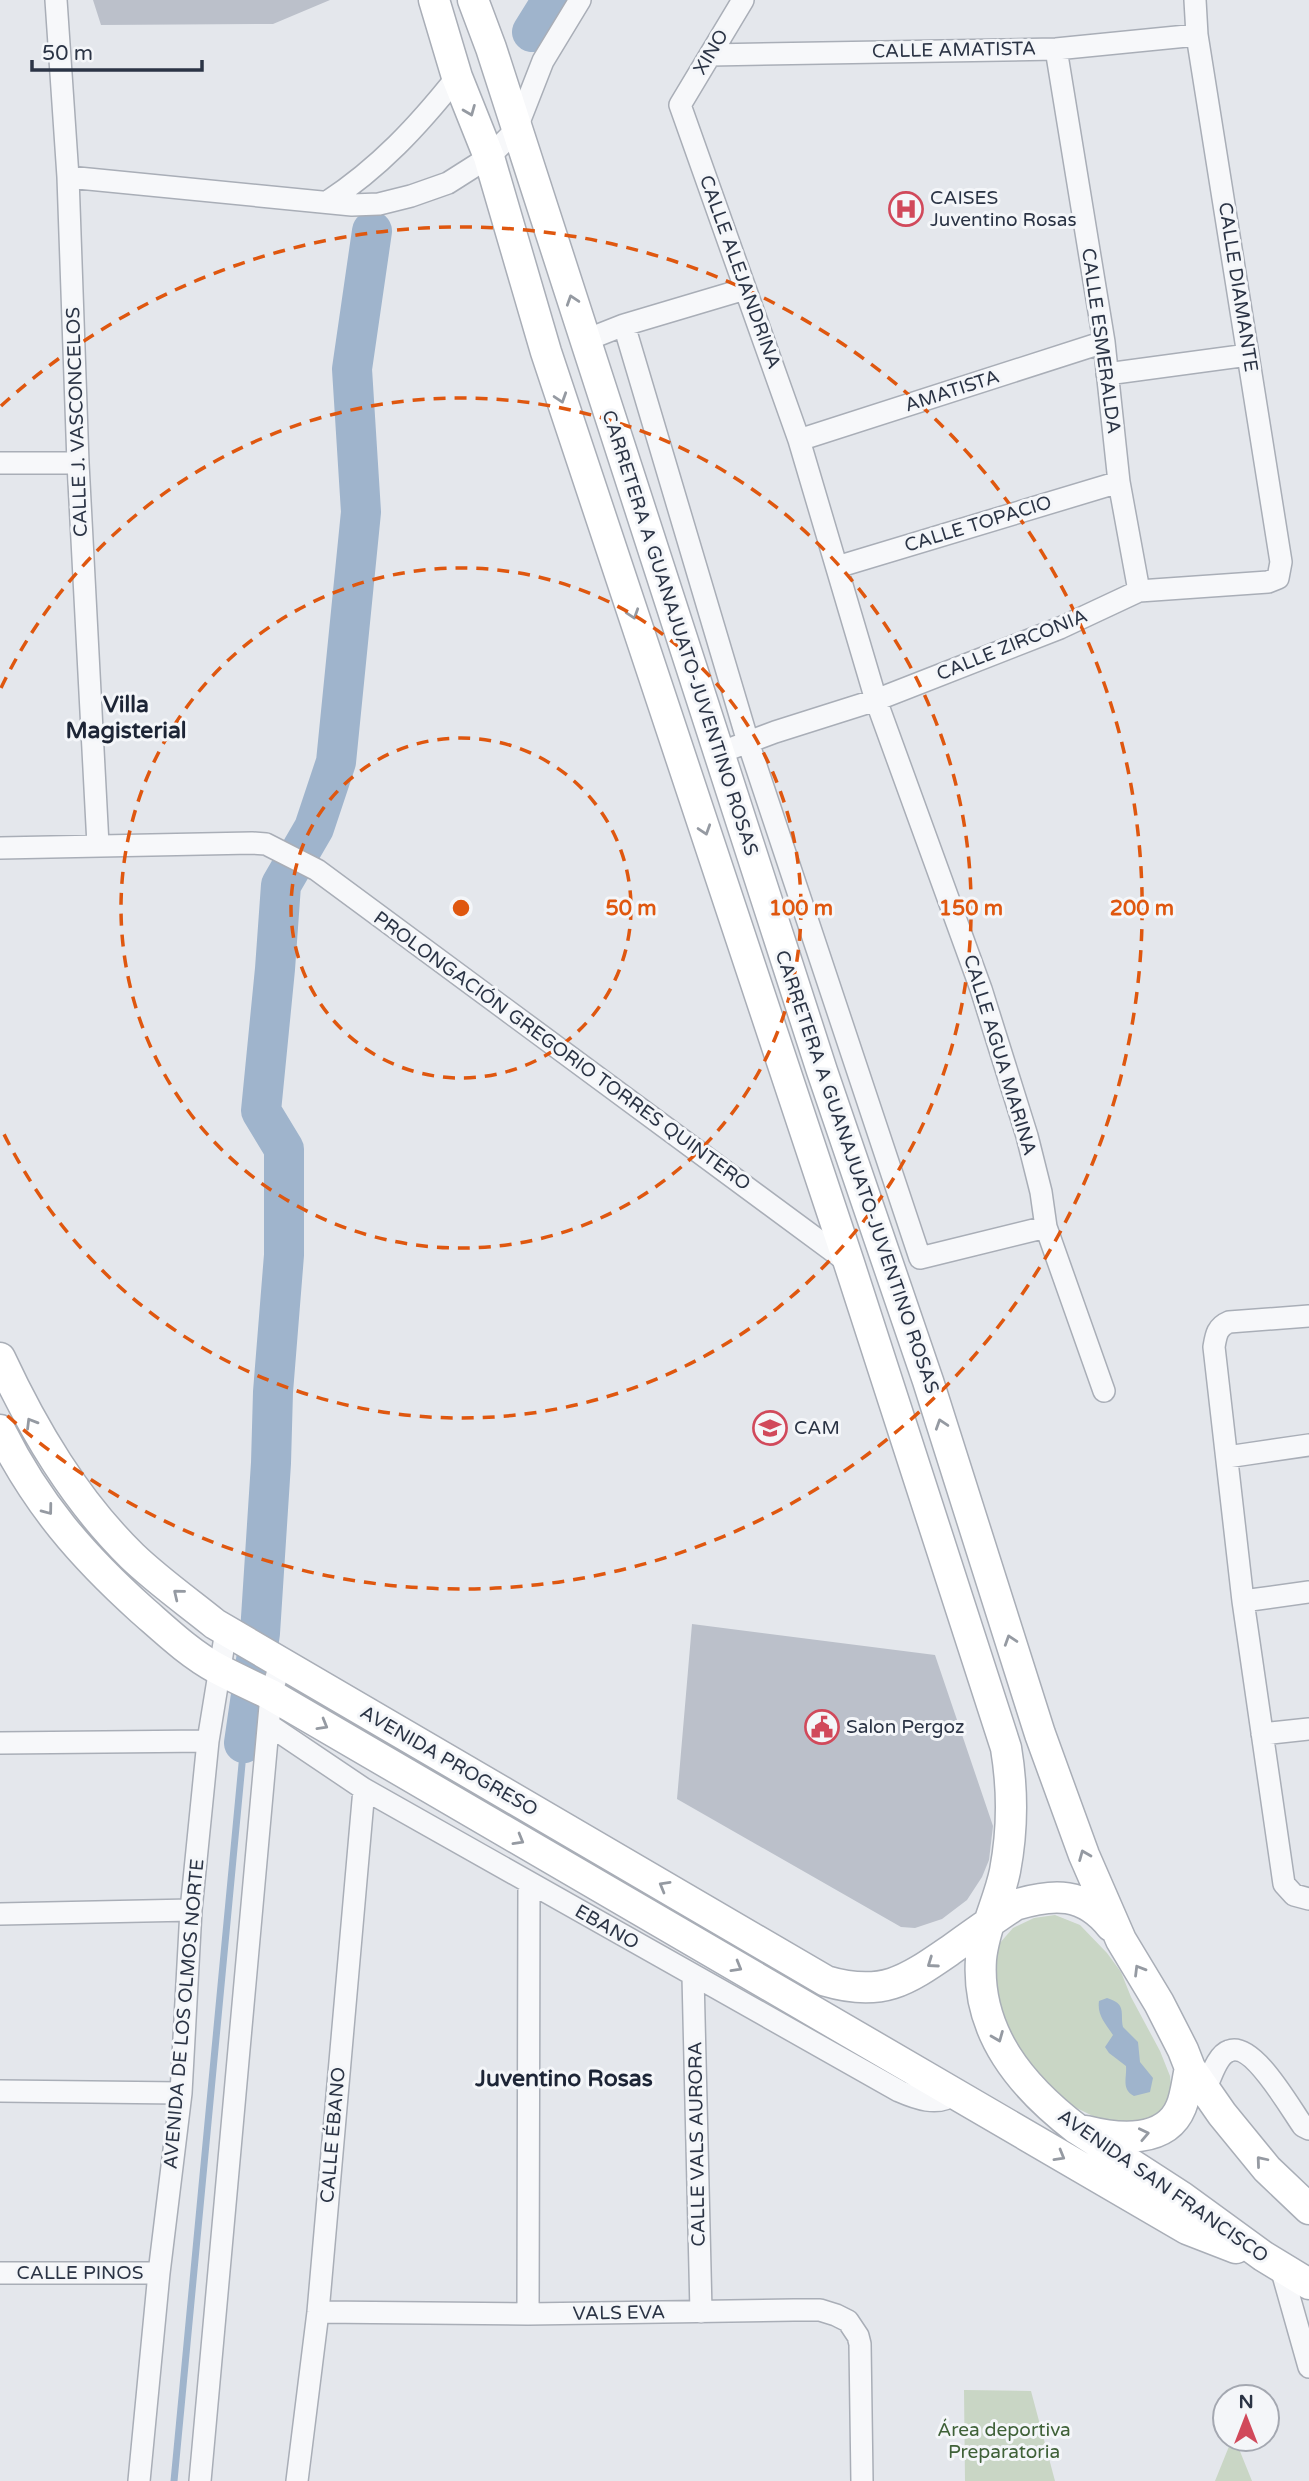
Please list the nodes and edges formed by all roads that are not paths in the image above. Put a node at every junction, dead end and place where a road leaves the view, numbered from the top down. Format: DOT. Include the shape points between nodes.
graph roads {
  1 [pos="56,0"];
  2 [pos="434,0"];
  3 [pos="473,0"];
  4 [pos="580,0"];
  5 [pos="743,0"];
  6 [pos="1195,0"];
  7 [pos="1197,35"];
  8 [pos="1056,48"];
  9 [pos="710,55"];
  10 [pos="457,77"];
  11 [pos="680,105"];
  12 [pos="516,130"];
  13 [pos="489,157"];
  14 [pos="68,177"];
  15 [pos="327,202"];
  16 [pos="746,289"];
  17 [pos="624,325"];
  18 [pos="586,340"];
  19 [pos="1104,342"];
  20 [pos="1248,355"];
  21 [pos="1107,374"];
  22 [pos="799,440"];
  23 [pos="0,463"];
  24 [pos="78,463"];
  25 [pos="1119,482"];
  26 [pos="837,567"];
  27 [pos="1280,575"];
  28 [pos="1139,591"];
  29 [pos="876,700"];
  30 [pos="748,742"];
  31 [pos="719,753"];
  32 [pos="98,845"];
  33 [pos="0,848"];
  34 [pos="1046,1227"];
  35 [pos="849,1263"];
  36 [pos="1309,1316"];
  37 [pos="0,1358"];
  38 [pos="1104,1391"];
  39 [pos="0,1430"];
  40 [pos="1309,1445"];
  41 [pos="1227,1457"];
  42 [pos="1309,1592"];
  43 [pos="1243,1601"];
  44 [pos="229,1633"];
  45 [pos="275,1661"];
  46 [pos="222,1671"];
  47 [pos="267,1693"];
  48 [pos="270,1725"];
  49 [pos="1309,1729"];
  50 [pos="1262,1734"];
  51 [pos="208,1741"];
  52 [pos="0,1743"];
  53 [pos="365,1789"];
  54 [pos="529,1884"];
  55 [pos="1309,1899"];
  56 [pos="191,1910"];
  57 [pos="0,1914"];
  58 [pos="713,1914"];
  59 [pos="988,1923"];
  60 [pos="1121,1940"];
  61 [pos="697,1943"];
  62 [pos="693,1976"];
  63 [pos="1198,2078"];
  64 [pos="0,2091"];
  65 [pos="181,2093"];
  66 [pos="954,2094"];
  67 [pos="979,2109"];
  68 [pos="1077,2129"];
  69 [pos="1309,2129"];
  70 [pos="1309,2209"];
  71 [pos="1272,2262"];
  72 [pos="0,2273"];
  73 [pos="159,2273"];
  74 [pos="1309,2284"];
  75 [pos="318,2312"];
  76 [pos="701,2312"];
  77 [pos="528,2314"];
  78 [pos="1309,2367"];
  79 [pos="139,2481"];
  80 [pos="200,2481"];
  81 [pos="297,2481"];
  82 [pos="862,2481"];
  1 -- 14 [label="street, CALLE J. VASCONCELOS"];
  2 -- 10 [label="main road, CARRETERA A GUANAJUATO-JUVENTINO ROSAS"];
  3 -- 12 [label="main road, CARRETERA A GUANAJUATO-JUVENTINO ROSAS"];
  4 -- 12 [label="street" via="543,61"];
  5 -- 9 [label="street, XINO"];
  6 -- 7 [label="street, CALLE DIAMANTE"];
  7 -- 8 [label="street, CALLE AMATISTA"];
  7 -- 20 [label="street, CALLE DIAMANTE"];
  8 -- 9 [label="street, CALLE AMATISTA"];
  8 -- 19 [label="street, CALLE ESMERALDA"];
  9 -- 11 [label="street, XINO"];
  10 -- 13 [label="main road, CARRETERA A GUANAJUATO-JUVENTINO ROSAS, one-way"];
  10 -- 15 [label="street" via="375,168"];
  11 -- 16 [label="street, CALLE ALEJANDRINA"];
  12 -- 13 [label="street"];
  18 -- 12 [label="main road, CARRETERA A GUANAJUATO-JUVENTINO ROSAS, one-way"];
  13 -- 15 [label="street" via="448,183 411,196 379,204"];
  13 -- 35 [label="main road, CARRETERA A GUANAJUATO-JUVENTINO ROSAS, one-way" via="546,352"];
  14 -- 15 [label="street"];
  14 -- 24 [label="street, CALLE J. VASCONCELOS"];
  16 -- 17 [label="street"];
  16 -- 22 [label="street, CALLE ALEJANDRINA"];
  17 -- 18 [label="street"];
  17 -- 30 [label="street"];
  18 -- 31 [label="main road, CARRETERA A GUANAJUATO-JUVENTINO ROSAS"];
  19 -- 21 [label="street, CALLE ESMERALDA"];
  19 -- 22 [label="street, AMATISTA"];
  20 -- 21 [label="street"];
  20 -- 27 [label="street, CALLE DIAMANTE"];
  21 -- 25 [label="street, CALLE ESMERALDA"];
  22 -- 26 [label="street, CALLE AGUA MARINA"];
  23 -- 24 [label="street"];
  24 -- 32 [label="street, CALLE J. VASCONCELOS"];
  25 -- 26 [label="street, CALLE TOPACIO"];
  25 -- 28 [label="street, CALLE ESMERALDA"];
  26 -- 29 [label="street, CALLE AGUA MARINA"];
  27 -- 28 [label="street, CALLE ZIRCONIA" via="1268,582"];
  28 -- 29 [label="street, CALLE ZIRCONIA" via="1060,628"];
  29 -- 30 [label="street, CALLE ZIRCONIA"];
  29 -- 34 [label="street, CALLE AGUA MARINA" via="981,989 1027,1136"];
  30 -- 31 [label="street, CALLE ZIRCONIA"];
  30 -- 34 [label="street" via="920,1258"];
  60 -- 31 [label="main road, CARRETERA A GUANAJUATO-JUVENTINO ROSAS, one-way" via="1048,1758"];
  32 -- 33 [label="street"];
  32 -- 35 [label="street, PROLONGACIÓN GREGORIO TORRES QUINTERO" via="260,843 317,870"];
  34 -- 38 [label="street, CALLE AGUA MARINA"];
  35 -- 59 [label="main road, CARRETERA A GUANAJUATO-JUVENTINO ROSAS" via="1006,1748 1012,1819 1004,1872"];
  36 -- 41 [label="street" via="1229,1322 1217,1332 1214,1347"];
  44 -- 37 [label="main road, AVENIDA PROGRESO, one-way" via="132,1556 74,1488 25,1413"];
  39 -- 46 [label="main road, AVENIDA PROGRESO, one-way" via="38,1497 101,1573 177,1641"];
  40 -- 41 [label="street"];
  41 -- 43 [label="street"];
  42 -- 43 [label="street"];
  43 -- 50 [label="street"];
  44 -- 45 [label="main road, AVENIDA PROGRESO"];
  44 -- 46 [label="street, AVENIDA DE LOS OLMOS NORTE"];
  45 -- 47 [label="street"];
  58 -- 45 [label="main road, AVENIDA PROGRESO, one-way"];
  46 -- 47 [label="main road, AVENIDA PROGRESO"];
  46 -- 51 [label="street, AVENIDA DE LOS OLMOS NORTE"];
  47 -- 48 [label="street"];
  47 -- 61 [label="main road, AVENIDA PROGRESO, one-way"];
  48 -- 53 [label="street, EBANO"];
  48 -- 80 [label="street"];
  49 -- 50 [label="street"];
  50 -- 55 [label="street" via="1284,1884 1294,1895"];
  51 -- 52 [label="street"];
  51 -- 56 [label="street, AVENIDA DE LOS OLMOS NORTE"];
  53 -- 54 [label="street, EBANO"];
  53 -- 75 [label="street, CALLE ÉBANO"];
  54 -- 62 [label="street, EBANO"];
  54 -- 77 [label="street"];
  56 -- 57 [label="street"];
  56 -- 65 [label="street, AVENIDA DE LOS OLMOS NORTE"];
  59 -- 58 [label="main road, AVENIDA PROGRESO, one-way" via="905,1980 866,1989 826,1981"];
  58 -- 61 [label="main road"];
  59 -- 60 [label="main road" via="1015,1905 1056,1897 1086,1903"];
  59 -- 68 [label="main road, AVENIDA SAN FRANCISCO, one-way" via="981,1978 998,2041 1027,2085"];
  63 -- 60 [label="main road, one-way"];
  61 -- 66 [label="main road, AVENIDA PROGRESO, one-way"];
  62 -- 66 [label="street, EBANO" via="899,2091 939,2101"];
  62 -- 76 [label="street, CALLE VALS AURORA"];
  68 -- 63 [label="main road, one-way" via="1122,2137 1157,2131 1175,2118"];
  63 -- 69 [label="street" via="1228,2051 1248,2053"];
  70 -- 63 [label="main road, one-way" via="1267,2169"];
  64 -- 65 [label="street"];
  65 -- 73 [label="street, AVENIDA DE LOS OLMOS NORTE"];
  66 -- 67 [label="main road, AVENIDA PROGRESO"];
  67 -- 68 [label="main road"];
  67 -- 71 [label="main road, AVENIDA PROGRESO, one-way" via="1187,2229"];
  68 -- 71 [label="main road, AVENIDA SAN FRANCISCO"];
  71 -- 74 [label="main road, AVENIDA SAN FRANCISCO"];
  71 -- 78 [label="street"];
  72 -- 73 [label="street, CALLE PINOS"];
  73 -- 79 [label="street, AVENIDA DE LOS OLMOS NORTE"];
  75 -- 77 [label="street, VALS EVA"];
  75 -- 81 [label="street, CALLE ÉBANO"];
  76 -- 77 [label="street, VALS EVA"];
  76 -- 82 [label="street, VALS EVA" via="820,2310 848,2321 860,2344"];
}
